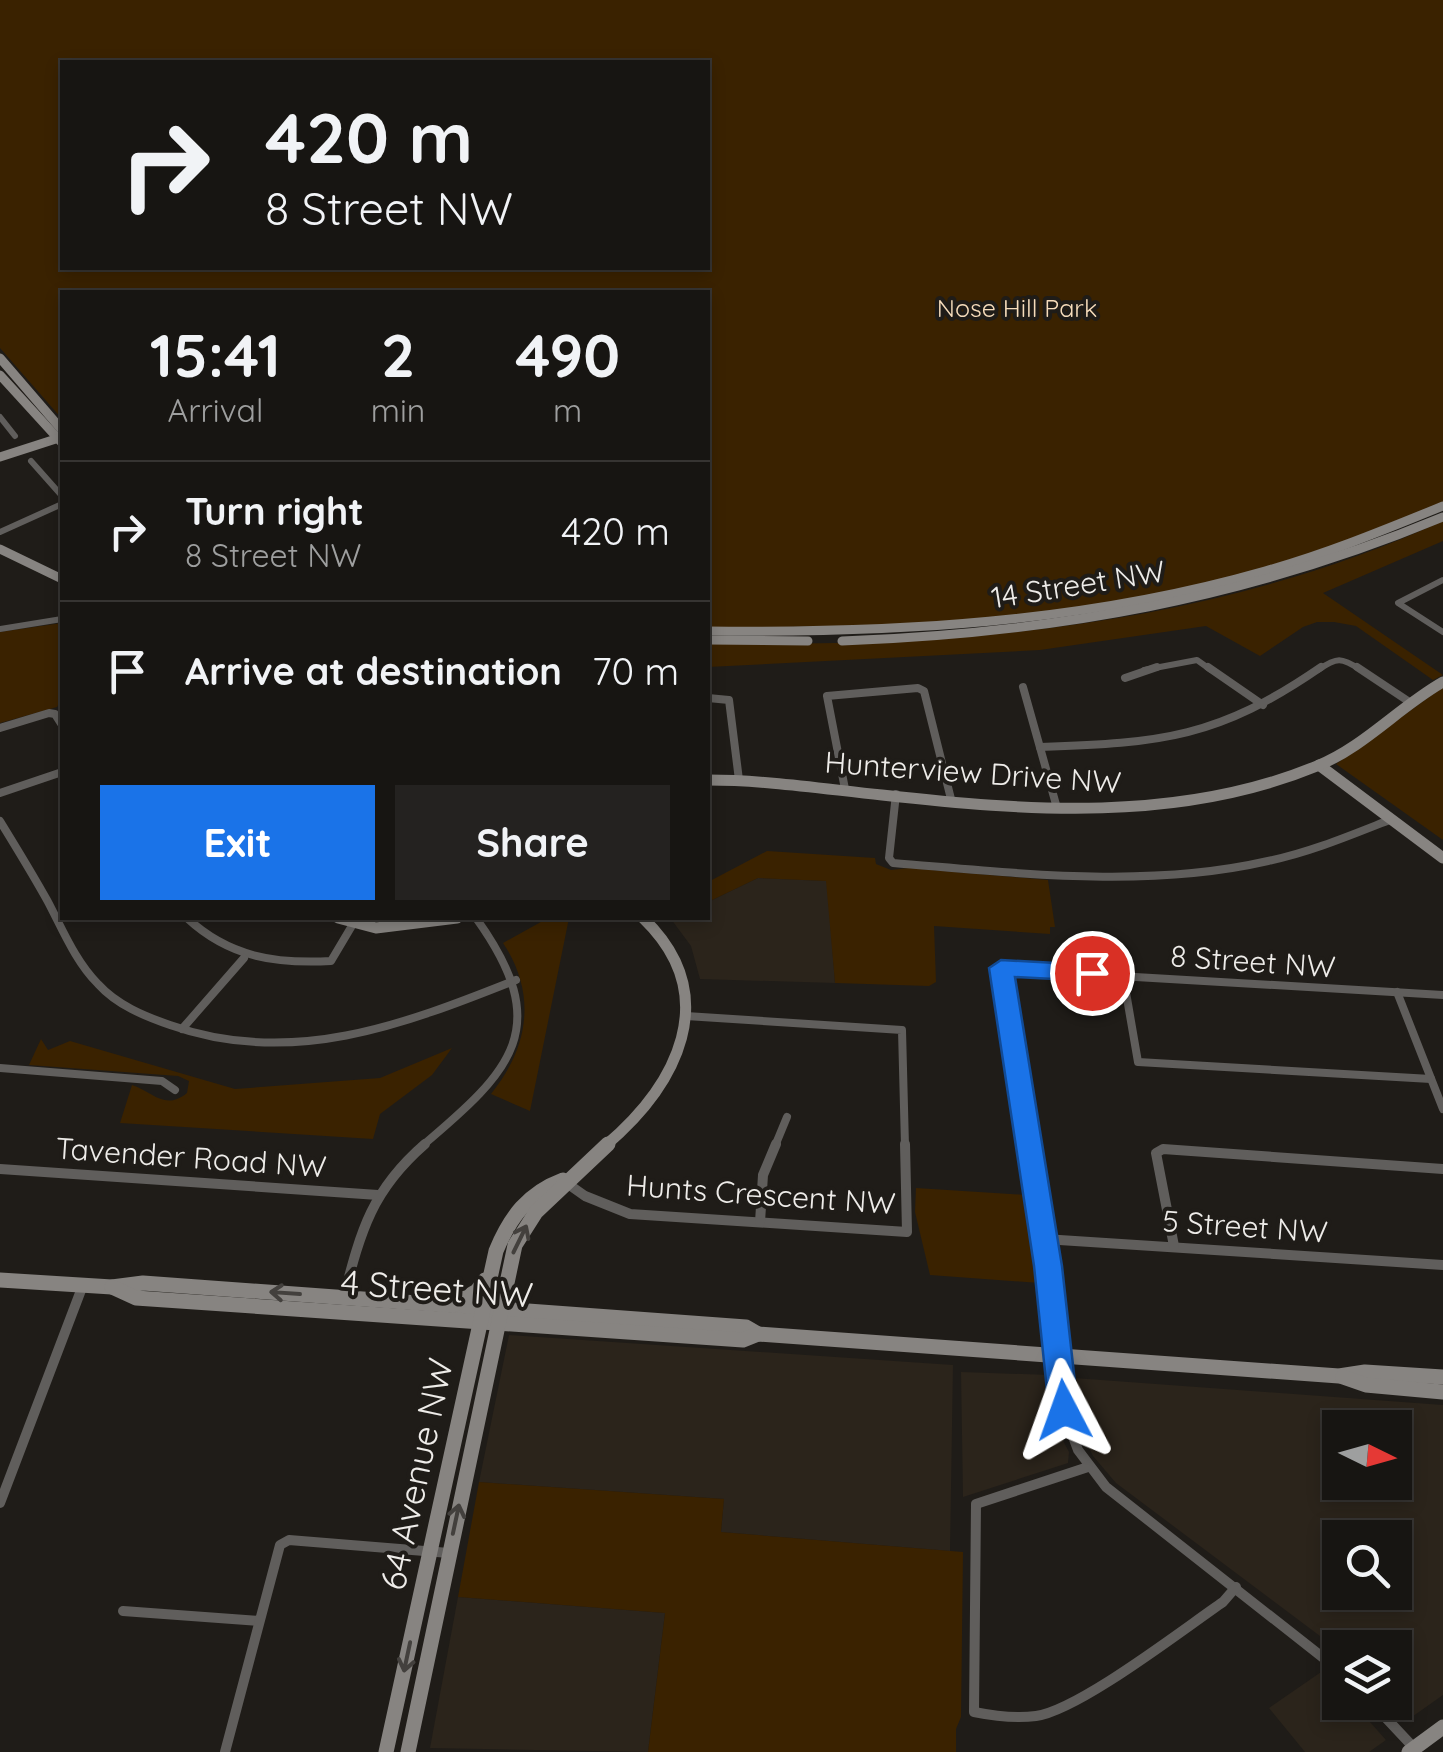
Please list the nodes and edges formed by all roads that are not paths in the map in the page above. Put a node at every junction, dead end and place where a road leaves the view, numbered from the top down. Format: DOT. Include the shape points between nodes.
graph roads {
  1 [pos="0,358"];
  2 [pos="0,374"];
  3 [pos="30,411"];
  4 [pos="0,417"];
  5 [pos="15,436"];
  6 [pos="60,438"];
  7 [pos="33,443"];
  8 [pos="0,455"];
  9 [pos="31,461"];
  10 [pos="60,494"];
  11 [pos="60,505"];
  12 [pos="1443,506"];
  13 [pos="1443,517"];
  14 [pos="0,532"];
  15 [pos="0,549"];
  16 [pos="60,578"];
  17 [pos="1443,580"];
  18 [pos="60,620"];
  19 [pos="0,628"];
  20 [pos="710,632"];
  21 [pos="1443,632"];
  22 [pos="710,640"];
  23 [pos="1125,678"];
  24 [pos="1443,682"];
  25 [pos="1023,688"];
  26 [pos="710,698"];
  27 [pos="1411,702"];
  28 [pos="1263,705"];
  29 [pos="60,722"];
  30 [pos="0,728"];
  31 [pos="1040,747"];
  32 [pos="1319,764"];
  33 [pos="60,773"];
  34 [pos="710,780"];
  35 [pos="739,780"];
  36 [pos="845,789"];
  37 [pos="0,793"];
  38 [pos="896,794"];
  39 [pos="950,799"];
  40 [pos="1057,808"];
  41 [pos="1392,819"];
  42 [pos="0,821"];
  43 [pos="1443,858"];
  44 [pos="189,920"];
  45 [pos="343,920"];
  46 [pos="441,920"];
  47 [pos="477,920"];
  48 [pos="645,920"];
  49 [pos="354,924"];
  50 [pos="244,958"];
  51 [pos="1123,975"];
  52 [pos="516,980"];
  53 [pos="1397,992"];
  54 [pos="1443,995"];
  55 [pos="686,1016"];
  56 [pos="182,1029"];
  57 [pos="0,1068"];
  58 [pos="1431,1079"];
  59 [pos="175,1090"];
  60 [pos="1443,1109"];
  61 [pos="787,1118"];
  62 [pos="1443,1169"];
  63 [pos="0,1170"];
  64 [pos="563,1180"];
  65 [pos="378,1195"];
  66 [pos="760,1222"];
  67 [pos="1044,1239"];
  68 [pos="1174,1246"];
  69 [pos="1443,1265"];
  70 [pos="490,1272"];
  71 [pos="0,1280"];
  72 [pos="83,1285"];
  73 [pos="342,1304"];
  74 [pos="452,1305"];
  75 [pos="489,1316"];
  76 [pos="1060,1356"];
  77 [pos="1339,1376"];
  78 [pos="1443,1377"];
  79 [pos="1443,1392"];
  80 [pos="1088,1467"];
  81 [pos="0,1503"];
  82 [pos="430,1551"];
  83 [pos="449,1553"];
  84 [pos="1236,1587"];
  85 [pos="123,1611"];
  86 [pos="259,1621"];
  87 [pos="1322,1657"];
  88 [pos="1386,1720"];
  89 [pos="1443,1727"];
  90 [pos="1413,1751"];
  91 [pos="225,1752"];
  92 [pos="386,1752"];
  93 [pos="408,1752"];
  1 -- 6 [label="main road"];
  2 -- 3 [label="main road"];
  3 -- 6 [label="main road"];
  3 -- 7 [label="main road" via="39,430"];
  4 -- 5 [label="street"];
  6 -- 7 [label="main road"];
  6 -- 8 [label="main road"];
  7 -- 8 [label="main road"];
  9 -- 10 [label="street"];
  11 -- 14 [label="street"];
  12 -- 20 [label="main road, 14 Street NW" via="1278,568 1102,608 877,632"];
  13 -- 22 [label="main road, 14 Street NW" via="1290,574 1111,615 878,640"];
  15 -- 16 [label="main road"];
  17 -- 21 [label="street" via="1398,603"];
  18 -- 19 [label="street"];
  23 -- 28 [label="street" via="1196,660"];
  24 -- 27 [label="main road, Hunterview Drive NW"];
  25 -- 31 [label="street"];
  26 -- 35 [label="street" via="729,700"];
  27 -- 28 [label="street" via="1335,658"];
  27 -- 32 [label="main road, Hunterview Drive NW"];
  28 -- 31 [label="street" via="1191,733"];
  29 -- 30 [label="street" via="49,713"];
  31 -- 40 [label="street"];
  32 -- 40 [label="main road, Hunterview Drive NW" via="1214,800"];
  32 -- 41 [label="main road"];
  33 -- 37 [label="street"];
  34 -- 35 [label="main road, Hunterview Drive NW"];
  35 -- 36 [label="main road, Hunterview Drive NW"];
  36 -- 38 [label="main road, Hunterview Drive NW"];
  36 -- 39 [label="street" via="828,696 918,688"];
  38 -- 39 [label="main road, Hunterview Drive NW"];
  38 -- 41 [label="street" via="893,863 1109,879 1247,868 1306,854"];
  39 -- 40 [label="main road, Hunterview Drive NW"];
  41 -- 43 [label="main road"];
  42 -- 56 [label="street" via="98,985 154,1021"];
  44 -- 50 [label="street"];
  45 -- 49 [label="main road"];
  46 -- 49 [label="main road" via="376,928"];
  47 -- 52 [label="street"];
  48 -- 55 [label="main road, 64 Avenue NW" via="676,961"];
  49 -- 50 [label="street" via="331,961"];
  50 -- 56 [label="street"];
  51 -- 53 [label="street, 8 Street NW"];
  51 -- 58 [label="street" via="1138,1062"];
  51 -- 67 [label="street, 8 Street NW" via="1001,968"];
  52 -- 56 [label="street" via="391,1030 343,1040 247,1043"];
  52 -- 65 [label="street" via="516,1031 501,1068"];
  53 -- 54 [label="street, 8 Street NW"];
  53 -- 58 [label="street"];
  55 -- 64 [label="main road, 64 Avenue NW" via="677,1058 653,1101 628,1130"];
  55 -- 66 [label="street, Hunts Crescent NW" via="902,1030 906,1232"];
  57 -- 59 [label="street" via="162,1081"];
  58 -- 60 [label="street"];
  61 -- 66 [label="street" via="764,1175"];
  62 -- 68 [label="street" via="1164,1149 1156,1152"];
  63 -- 65 [label="street, Tavender Road NW"];
  64 -- 66 [label="street, Hunts Crescent NW" via="630,1214"];
  64 -- 70 [label="main road, 64 Avenue NW" via="542,1187 517,1210"];
  75 -- 64 [label="main road, 64 Avenue NW, one-way" via="521,1233"];
  65 -- 73 [label="street"];
  67 -- 68 [label="street, 5 Street NW"];
  67 -- 76 [label="street"];
  68 -- 69 [label="street, 5 Street NW"];
  70 -- 74 [label="main road" via="477,1291"];
  70 -- 75 [label="main road, 64 Avenue NW"];
  71 -- 72 [label="main road, 4 Street NW"];
  72 -- 73 [label="main road, 4 Street NW" via="136,1298"];
  72 -- 81 [label="street"];
  73 -- 74 [label="main road, 4 Street NW"];
  73 -- 75 [label="main road, 4 Street NW"];
  74 -- 75 [label="main road, 4 Street NW"];
  75 -- 76 [label="main road, 4 Street NW" via="743,1340 758,1334"];
  75 -- 82 [label="main road, 64 Avenue NW"];
  83 -- 75 [label="main road, 64 Avenue NW, one-way"];
  76 -- 77 [label="main road, 4 Street NW"];
  76 -- 80 [label="street" via="1068,1428"];
  77 -- 78 [label="main road, 4 Street NW"];
  77 -- 79 [label="main road, 4 Street NW" via="1366,1386"];
  80 -- 84 [label="street"];
  80 -- 84 [label="street" via="976,1504 972,1512 974,1712 1018,1718 1073,1703"];
  82 -- 83 [label="street"];
  82 -- 86 [label="street" via="289,1540 280,1545"];
  82 -- 92 [label="main road, 64 Avenue NW, one-way"];
  83 -- 93 [label="main road, 64 Avenue NW"];
  84 -- 87 [label="street"];
  85 -- 86 [label="street"];
  86 -- 91 [label="street"];
  88 -- 90 [label="street"];
  89 -- 90 [label="main road"];
}
